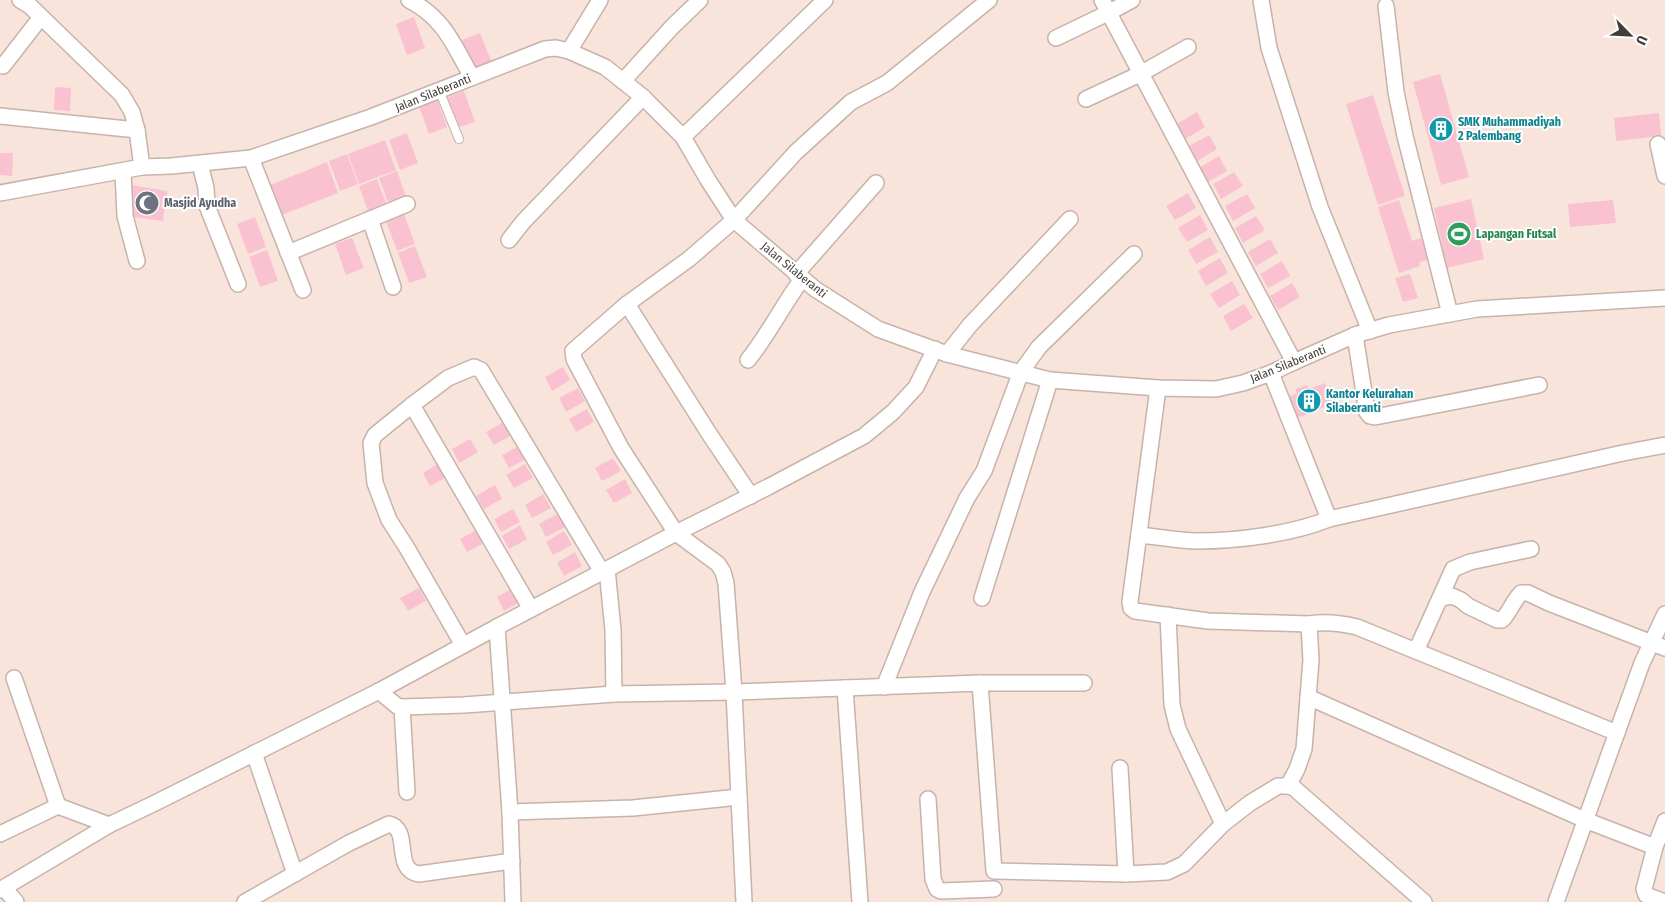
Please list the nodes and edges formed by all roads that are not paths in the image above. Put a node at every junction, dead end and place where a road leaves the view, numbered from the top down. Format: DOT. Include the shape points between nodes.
graph roads {
  1 [pos="600,0"];
  2 [pos="700,0"];
  3 [pos="825,0"];
  4 [pos="989,0"];
  5 [pos="1132,0"];
  6 [pos="1261,0"];
  7 [pos="413,1"];
  8 [pos="31,6"];
  9 [pos="1386,6"];
  10 [pos="1105,7"];
  11 [pos="1056,38"];
  12 [pos="1188,47"];
  13 [pos="569,50"];
  14 [pos="3,66"];
  15 [pos="1140,74"];
  16 [pos="472,77"];
  17 [pos="622,81"];
  18 [pos="439,90"];
  19 [pos="643,97"];
  20 [pos="1086,99"];
  21 [pos="0,116"];
  22 [pos="137,130"];
  23 [pos="683,137"];
  24 [pos="459,139"];
  25 [pos="1658,144"];
  26 [pos="251,158"];
  27 [pos="200,164"];
  28 [pos="142,168"];
  29 [pos="123,171"];
  30 [pos="1665,176"];
  31 [pos="876,182"];
  32 [pos="0,193"];
  33 [pos="407,204"];
  34 [pos="370,219"];
  35 [pos="1070,219"];
  36 [pos="734,220"];
  37 [pos="509,240"];
  38 [pos="288,253"];
  39 [pos="1134,254"];
  40 [pos="136,261"];
  41 [pos="799,276"];
  42 [pos="238,284"];
  43 [pos="393,287"];
  44 [pos="303,290"];
  45 [pos="1665,298"];
  46 [pos="627,304"];
  47 [pos="1450,314"];
  48 [pos="1370,331"];
  49 [pos="1355,335"];
  50 [pos="941,352"];
  51 [pos="748,360"];
  52 [pos="1294,362"];
  53 [pos="1021,372"];
  54 [pos="1271,373"];
  55 [pos="1050,380"];
  56 [pos="1540,385"];
  57 [pos="1158,388"];
  58 [pos="412,405"];
  59 [pos="1665,445"];
  60 [pos="751,496"];
  61 [pos="1329,519"];
  62 [pos="676,533"];
  63 [pos="1140,535"];
  64 [pos="1531,549"];
  65 [pos="605,570"];
  66 [pos="982,598"];
  67 [pos="1440,598"];
  68 [pos="531,609"];
  69 [pos="1665,614"];
  70 [pos="1168,615"];
  71 [pos="1309,624"];
  72 [pos="497,627"];
  73 [pos="1658,645"];
  74 [pos="463,646"];
  75 [pos="1416,652"];
  76 [pos="14,678"];
  77 [pos="980,683"];
  78 [pos="1084,683"];
  79 [pos="884,687"];
  80 [pos="845,688"];
  81 [pos="379,691"];
  82 [pos="734,692"];
  83 [pos="614,694"];
  84 [pos="1308,697"];
  85 [pos="503,703"];
  86 [pos="402,707"];
  87 [pos="1617,734"];
  88 [pos="254,753"];
  89 [pos="1120,768"];
  90 [pos="1288,786"];
  91 [pos="407,792"];
  92 [pos="739,796"];
  93 [pos="928,799"];
  94 [pos="58,806"];
  95 [pos="510,812"];
  96 [pos="1585,820"];
  97 [pos="1665,821"];
  98 [pos="109,824"];
  99 [pos="1223,824"];
  100 [pos="0,834"];
  101 [pos="1655,847"];
  102 [pos="512,861"];
  103 [pos="994,871"];
  104 [pos="296,874"];
  105 [pos="1126,874"];
  106 [pos="2,889"];
  107 [pos="995,896"];
  108 [pos="16,902"];
  109 [pos="245,902"];
  110 [pos="513,902"];
  111 [pos="744,902"];
  112 [pos="860,902"];
  113 [pos="1424,902"];
  114 [pos="1556,902"];
  115 [pos="1665,902"];
  1 -- 13 [label="street"];
  2 -- 17 [label="street"];
  3 -- 23 [label="street"];
  4 -- 36 [label="street" via="887,82 850,102 796,152"];
  5 -- 10 [label="street"];
  6 -- 48 [label="street" via="1269,48 1320,207"];
  7 -- 16 [label="street" via="441,24"];
  8 -- 14 [label="street"];
  8 -- 22 [label="street" via="122,95"];
  9 -- 47 [label="street" via="1396,92"];
  10 -- 11 [label="street"];
  10 -- 15 [label="street"];
  12 -- 15 [label="street"];
  13 -- 16 [label="street, Jalan Silaberanti" via="545,49"];
  13 -- 17 [label="street, Jalan Silaberanti" via="604,67"];
  15 -- 20 [label="street"];
  15 -- 52 [label="street"];
  16 -- 18 [label="street, Jalan Silaberanti"];
  17 -- 19 [label="street, Jalan Silaberanti"];
  18 -- 24 [label="lane"];
  18 -- 26 [label="street, Jalan Silaberanti"];
  19 -- 23 [label="street, Jalan Silaberanti"];
  19 -- 37 [label="street"];
  21 -- 22 [label="street"];
  22 -- 28 [label="street"];
  23 -- 36 [label="street, Jalan Silaberanti"];
  25 -- 30 [label="street"];
  26 -- 27 [label="street, Jalan Silaberanti"];
  26 -- 38 [label="street"];
  27 -- 28 [label="street, Jalan Silaberanti"];
  27 -- 42 [label="street" via="207,206"];
  28 -- 29 [label="street, Jalan Silaberanti"];
  29 -- 32 [label="street, Jalan Silaberanti"];
  29 -- 40 [label="street" via="125,216"];
  31 -- 41 [label="street"];
  33 -- 34 [label="street"];
  34 -- 38 [label="street"];
  34 -- 43 [label="street"];
  35 -- 50 [label="street"];
  36 -- 41 [label="street, Jalan Silaberanti"];
  36 -- 46 [label="street" via="689,259"];
  38 -- 44 [label="street"];
  39 -- 53 [label="street" via="1039,347"];
  41 -- 50 [label="street, Jalan Silaberanti" via="878,328"];
  41 -- 51 [label="street"];
  45 -- 47 [label="street, Jalan Silaberanti" via="1477,309"];
  46 -- 60 [label="street"];
  46 -- 62 [label="street" via="573,352 574,359 621,448"];
  47 -- 48 [label="street, Jalan Silaberanti"];
  48 -- 49 [label="street, Jalan Silaberanti"];
  49 -- 52 [label="street, Jalan Silaberanti"];
  49 -- 56 [label="street" via="1370,416"];
  50 -- 53 [label="street, Jalan Silaberanti"];
  50 -- 60 [label="street" via="916,387 864,436"];
  52 -- 54 [label="street, Jalan Silaberanti"];
  53 -- 55 [label="street, Jalan Silaberanti"];
  53 -- 79 [label="street" via="984,471 967,498 922,592"];
  54 -- 57 [label="street, Jalan Silaberanti" via="1216,389"];
  54 -- 61 [label="street"];
  55 -- 57 [label="street, Jalan Silaberanti"];
  55 -- 66 [label="street"];
  57 -- 63 [label="street"];
  58 -- 65 [label="street" via="448,378 474,367 481,370"];
  58 -- 68 [label="street"];
  58 -- 74 [label="street" via="375,435 371,444 375,483 389,520"];
  59 -- 61 [label="street"];
  60 -- 62 [label="street"];
  61 -- 63 [label="street" via="1235,540 1196,541"];
  62 -- 65 [label="street"];
  62 -- 82 [label="street" via="709,556 724,572"];
  63 -- 70 [label="street" via="1131,608"];
  64 -- 67 [label="street" via="1456,567"];
  65 -- 68 [label="street"];
  65 -- 83 [label="street" via="613,630"];
  67 -- 73 [label="street" via="1452,596 1502,620 1517,597 1528,593"];
  67 -- 75 [label="street"];
  68 -- 72 [label="street"];
  69 -- 73 [label="street"];
  70 -- 71 [label="street" via="1208,621"];
  70 -- 99 [label="street" via="1172,705 1178,729"];
  71 -- 75 [label="street" via="1340,623 1357,627"];
  71 -- 84 [label="street"];
  72 -- 74 [label="street"];
  72 -- 85 [label="street"];
  73 -- 87 [label="street"];
  74 -- 81 [label="street"];
  75 -- 87 [label="street"];
  76 -- 94 [label="street"];
  77 -- 78 [label="street"];
  77 -- 79 [label="street"];
  77 -- 103 [label="street"];
  79 -- 80 [label="street"];
  80 -- 82 [label="street"];
  80 -- 112 [label="street"];
  81 -- 86 [label="street"];
  81 -- 88 [label="street"];
  82 -- 83 [label="street"];
  82 -- 92 [label="street"];
  83 -- 85 [label="street"];
  84 -- 90 [label="street" via="1304,749"];
  84 -- 96 [label="street"];
  85 -- 86 [label="street"];
  85 -- 95 [label="street"];
  86 -- 91 [label="street"];
  87 -- 96 [label="street"];
  88 -- 98 [label="street"];
  88 -- 104 [label="street"];
  89 -- 105 [label="street"];
  90 -- 99 [label="street" via="1278,786 1257,798"];
  90 -- 113 [label="street"];
  92 -- 95 [label="street" via="633,808"];
  92 -- 111 [label="street"];
  93 -- 107 [label="street" via="933,878 937,889"];
  94 -- 98 [label="street"];
  94 -- 100 [label="street"];
  95 -- 102 [label="street"];
  96 -- 101 [label="street"];
  96 -- 114 [label="street"];
  97 -- 101 [label="street"];
  98 -- 106 [label="street"];
  99 -- 105 [label="street" via="1184,864 1175,869"];
  101 -- 115 [label="street" via="1644,889 1646,895"];
  102 -- 104 [label="street" via="412,873 406,867 398,830 389,824"];
  102 -- 110 [label="street"];
  103 -- 105 [label="street"];
  103 -- 107 [label="street"];
  104 -- 109 [label="street"];
  106 -- 108 [label="street"];
}
